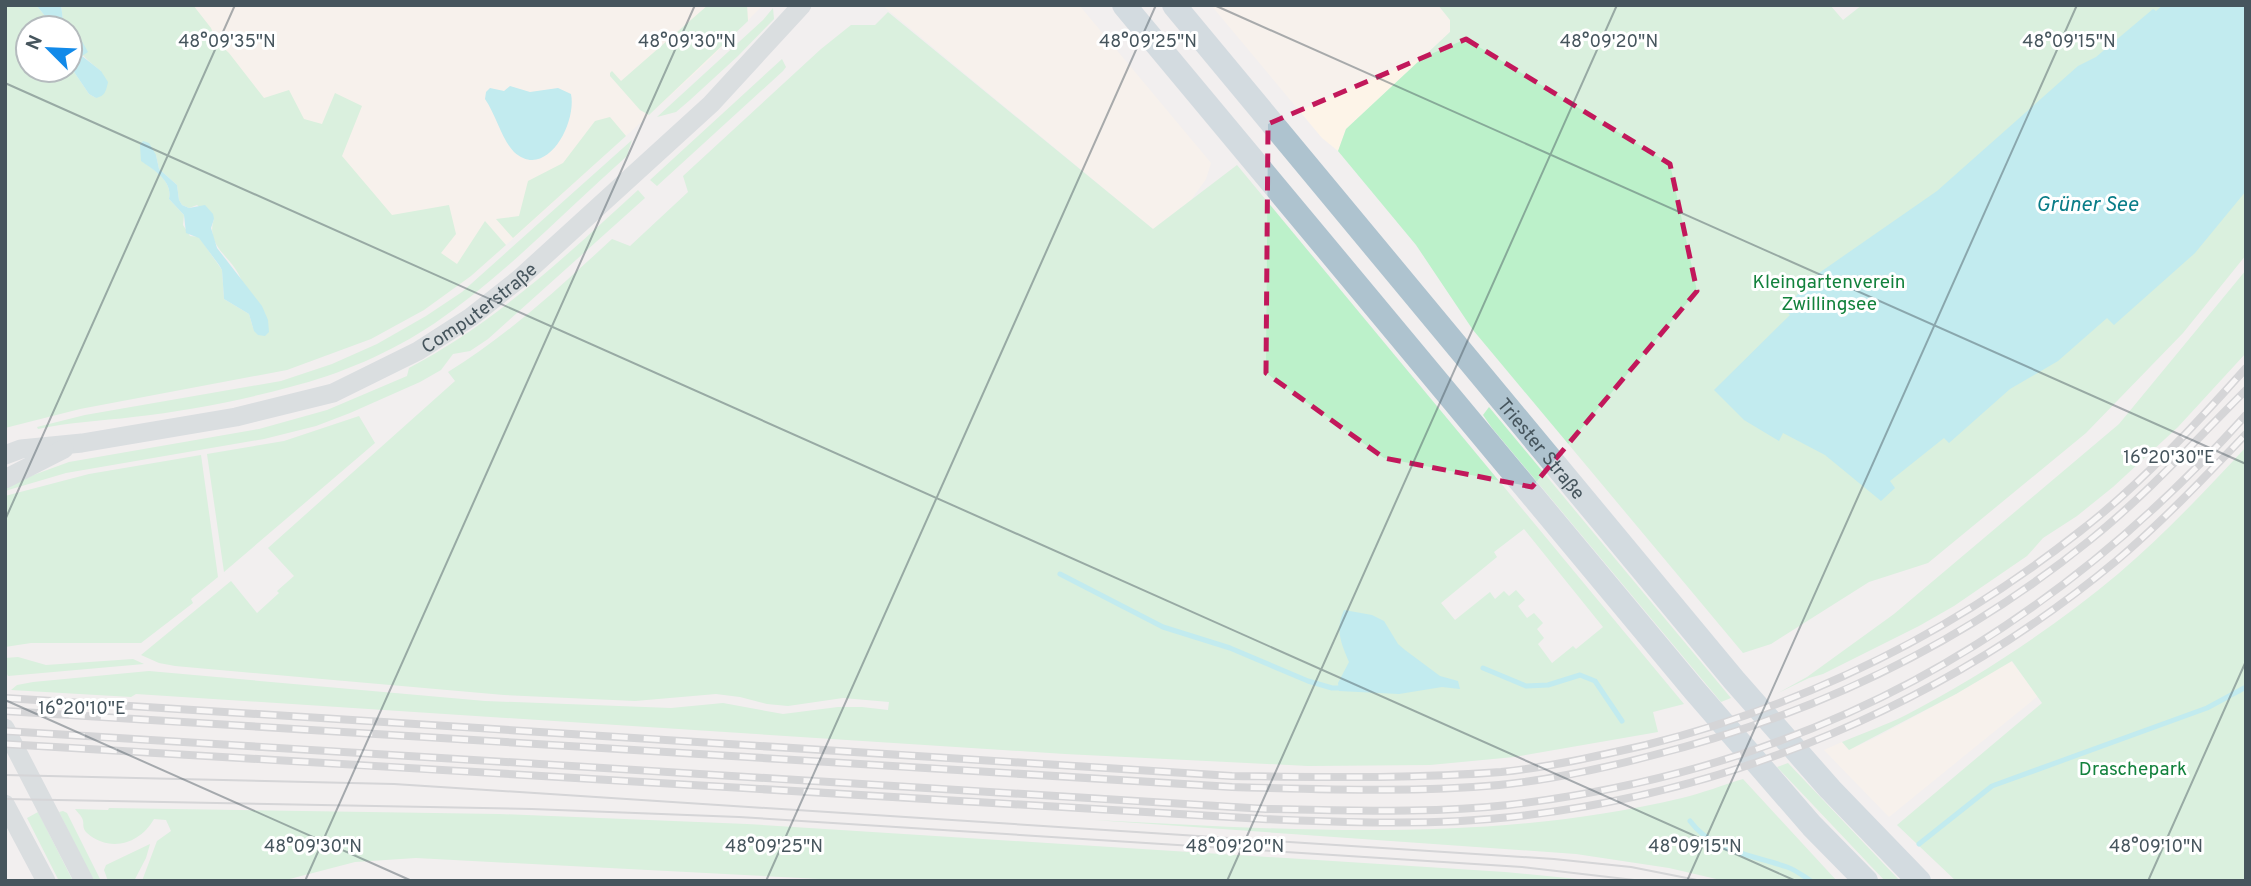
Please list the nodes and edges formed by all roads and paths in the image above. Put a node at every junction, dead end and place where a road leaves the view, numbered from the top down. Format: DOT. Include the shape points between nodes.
graph roads {
  1 [pos="818,5"];
  2 [pos="1124,5"];
  3 [pos="1174,5"];
  4 [pos="800,10"];
  5 [pos="74,444"];
  6 [pos="5,454"];
  7 [pos="5,479"];
  8 [pos="5,728"];
  9 [pos="5,803"];
  10 [pos="46,881"];
  11 [pos="84,881"];
  12 [pos="1866,881"];
  13 [pos="1919,881"];
  1 -- 4 [label="street, Computerstraße"];
  2 -- 12 [label="main road, Triester Straße" via="1686,681"];
  3 -- 13 [label="main road, Triester Straße" via="1734,680"];
  4 -- 5 [label="street, Computerstraße" via="711,104 519,279 418,351 333,393 236,417"];
  5 -- 6 [label="street, Computerstraße"];
  5 -- 7 [label="street, Computerstraße"];
  8 -- 11 [label="street"];
  9 -- 10 [label="street"];
}
